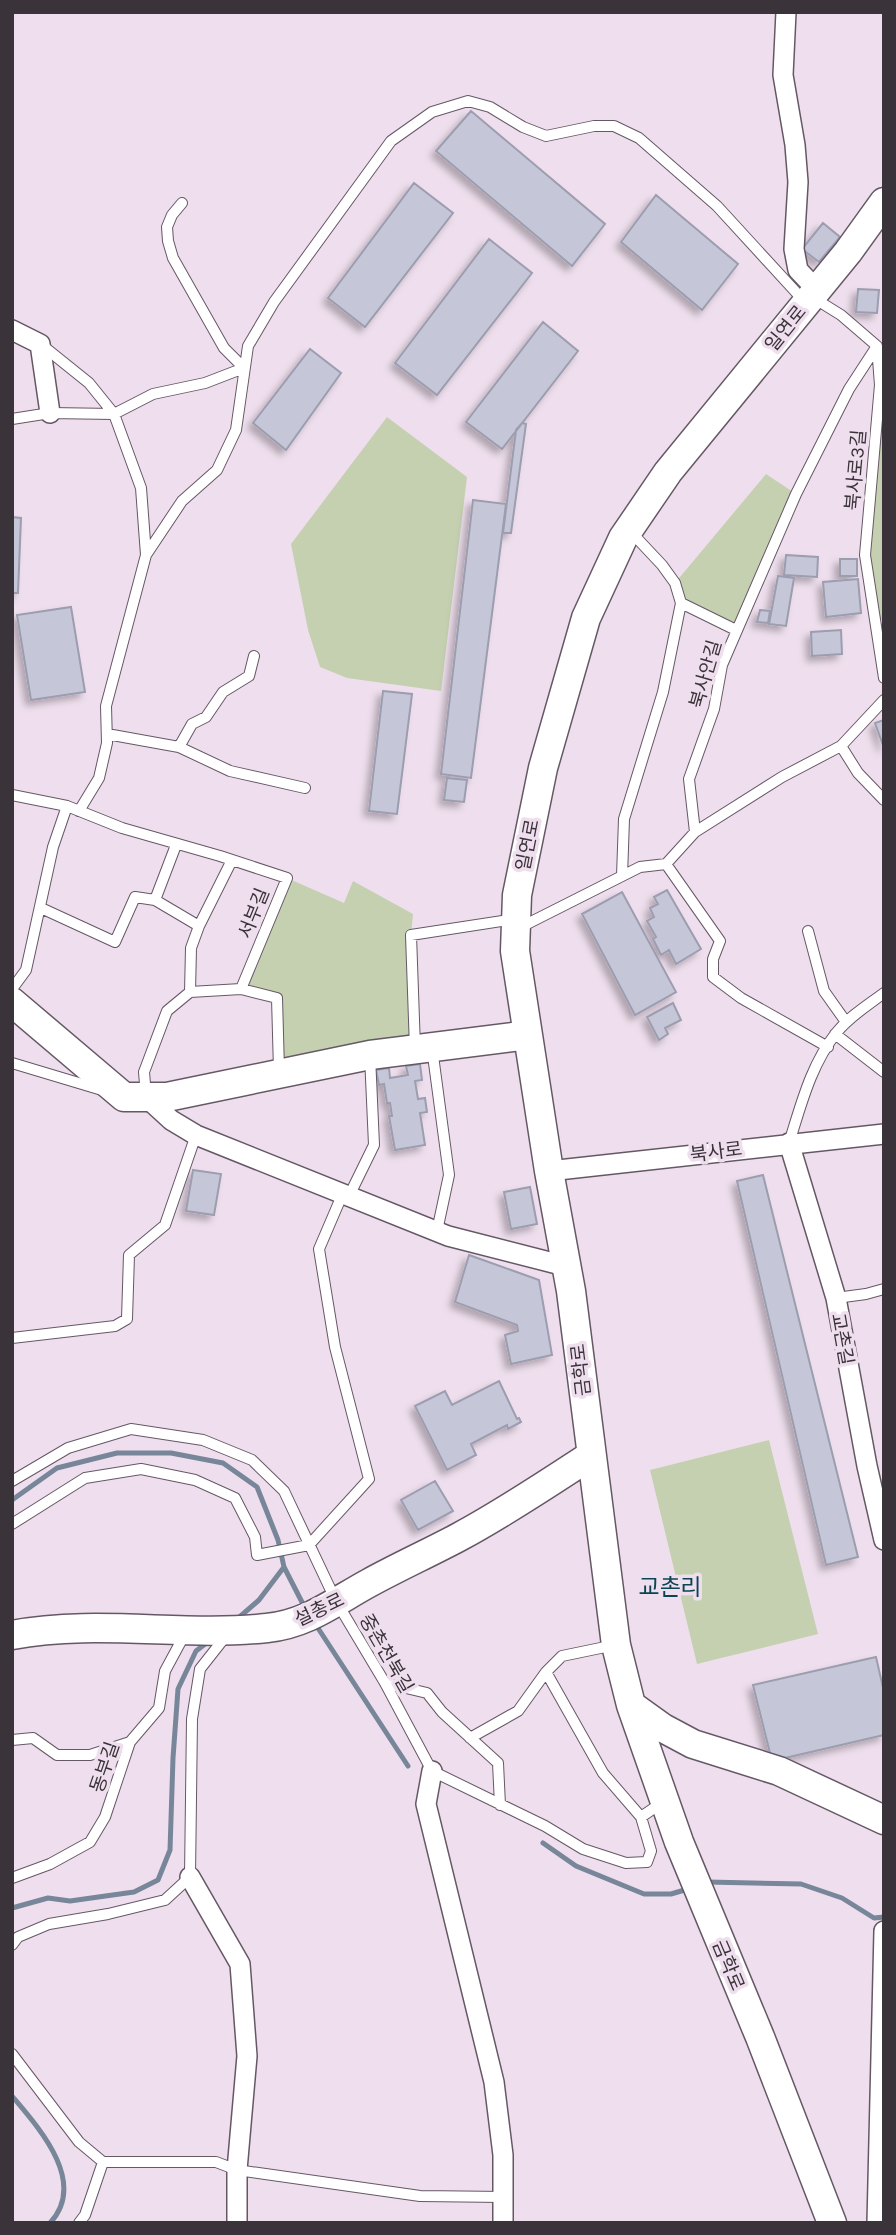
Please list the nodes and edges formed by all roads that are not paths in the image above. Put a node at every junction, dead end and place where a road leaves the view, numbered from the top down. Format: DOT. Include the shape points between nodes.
graph roads {
  1 [pos="786,12"];
  2 [pos="884,202"];
  3 [pos="182,203"];
  4 [pos="811,296"];
  5 [pos="12,330"];
  6 [pos="40,344"];
  7 [pos="880,346"];
  8 [pos="244,368"];
  9 [pos="880,385"];
  10 [pos="50,414"];
  11 [pos="114,414"];
  12 [pos="12,419"];
  13 [pos="884,425"];
  14 [pos="629,530"];
  15 [pos="146,555"];
  16 [pos="681,603"];
  17 [pos="880,620"];
  18 [pos="736,630"];
  19 [pos="254,656"];
  20 [pos="884,678"];
  21 [pos="884,700"];
  22 [pos="107,734"];
  23 [pos="841,746"];
  24 [pos="179,747"];
  25 [pos="305,788"];
  26 [pos="12,795"];
  27 [pos="884,800"];
  28 [pos="67,806"];
  29 [pos="79,811"];
  30 [pos="695,832"];
  31 [pos="176,845"];
  32 [pos="232,860"];
  33 [pos="666,864"];
  34 [pos="622,876"];
  35 [pos="155,900"];
  36 [pos="41,908"];
  37 [pos="516,924"];
  38 [pos="199,926"];
  39 [pos="808,931"];
  40 [pos="12,989"];
  41 [pos="241,989"];
  42 [pos="190,992"];
  43 [pos="884,993"];
  44 [pos="12,1002"];
  45 [pos="846,1022"];
  46 [pos="835,1034"];
  47 [pos="528,1035"];
  48 [pos="828,1047"];
  49 [pos="424,1049"];
  50 [pos="370,1055"];
  51 [pos="12,1063"];
  52 [pos="884,1072"];
  53 [pos="279,1073"];
  54 [pos="135,1098"];
  55 [pos="884,1134"];
  56 [pos="196,1135"];
  57 [pos="789,1143"];
  58 [pos="549,1171"];
  59 [pos="346,1195"];
  60 [pos="437,1231"];
  61 [pos="565,1266"];
  62 [pos="884,1289"];
  63 [pos="836,1298"];
  64 [pos="12,1338"];
  65 [pos="590,1456"];
  66 [pos="12,1481"];
  67 [pos="12,1524"];
  68 [pos="884,1540"];
  69 [pos="309,1545"];
  70 [pos="336,1601"];
  71 [pos="188,1629"];
  72 [pos="231,1630"];
  73 [pos="12,1635"];
  74 [pos="615,1645"];
  75 [pos="546,1672"];
  76 [pos="385,1683"];
  77 [pos="631,1705"];
  78 [pos="470,1738"];
  79 [pos="12,1740"];
  80 [pos="130,1742"];
  81 [pos="432,1771"];
  82 [pos="665,1801"];
  83 [pos="500,1805"];
  84 [pos="641,1817"];
  85 [pos="884,1820"];
  86 [pos="190,1877"];
  87 [pos="12,1878"];
  88 [pos="884,1931"];
  89 [pos="14,1938"];
  90 [pos="12,2054"];
  91 [pos="103,2162"];
  92 [pos="237,2170"];
  93 [pos="503,2197"];
  94 [pos="79,2223"];
  95 [pos="237,2223"];
  96 [pos="503,2223"];
  97 [pos="832,2223"];
  98 [pos="877,2223"];
  1 -- 4 [label="street" via="783,75 798,182 794,249"];
  2 -- 4 [label="street, 일연로"];
  3 -- 8 [label="lane" via="167,227 173,258 224,348"];
  4 -- 7 [label="lane"];
  4 -- 8 [label="lane" via="639,138 614,126 546,136 490,107 468,101 432,112 391,141 274,302 248,346"];
  4 -- 14 [label="street, 일연로" via="668,472"];
  5 -- 6 [label="street"];
  6 -- 10 [label="street"];
  6 -- 11 [label="lane" via="89,383"];
  7 -- 9 [label="lane, 북사로3길"];
  7 -- 18 [label="lane, 북사안길" via="849,389 819,447"];
  8 -- 11 [label="lane" via="205,383 153,394"];
  8 -- 15 [label="lane" via="236,430 217,470 183,500"];
  9 -- 13 [label="lane"];
  9 -- 17 [label="lane, 북사로3길" via="865,555"];
  10 -- 11 [label="lane"];
  10 -- 12 [label="lane"];
  11 -- 15 [label="lane" via="141,488"];
  14 -- 16 [label="lane" via="662,565"];
  14 -- 37 [label="street, 일연로" via="582,630 543,768 517,894"];
  15 -- 22 [label="lane" via="106,706"];
  16 -- 18 [label="lane"];
  16 -- 34 [label="lane" via="663,692 624,819"];
  17 -- 20 [label="lane, 북사로3길"];
  18 -- 30 [label="lane, 북사안길" via="689,779"];
  19 -- 24 [label="lane" via="248,676 223,692 206,717 192,724"];
  21 -- 23 [label="lane"];
  22 -- 24 [label="lane"];
  22 -- 29 [label="lane" via="99,778"];
  23 -- 27 [label="lane"];
  23 -- 30 [label="lane"];
  24 -- 25 [label="lane" via="230,771"];
  26 -- 28 [label="lane, 서부길"];
  28 -- 29 [label="lane, 서부길"];
  28 -- 36 [label="lane"];
  29 -- 31 [label="lane, 서부길"];
  30 -- 33 [label="lane"];
  31 -- 32 [label="lane, 서부길"];
  31 -- 35 [label="lane"];
  32 -- 38 [label="lane"];
  32 -- 41 [label="lane, 서부길" via="286,878"];
  33 -- 34 [label="lane" via="640,867"];
  33 -- 48 [label="lane" via="720,941 713,977"];
  34 -- 37 [label="lane"];
  35 -- 36 [label="lane" via="135,897 115,942"];
  35 -- 38 [label="lane"];
  36 -- 40 [label="lane" via="26,970"];
  37 -- 47 [label="street, 일연로" via="515,951"];
  37 -- 49 [label="lane" via="411,935"];
  38 -- 42 [label="lane" via="191,948"];
  39 -- 45 [label="lane" via="824,990"];
  41 -- 42 [label="lane"];
  41 -- 53 [label="lane" via="276,998"];
  42 -- 54 [label="lane" via="167,1011"];
  43 -- 45 [label="lane"];
  44 -- 54 [label="street"];
  45 -- 46 [label="lane"];
  46 -- 48 [label="lane"];
  46 -- 52 [label="lane"];
  47 -- 49 [label="street"];
  47 -- 58 [label="street, 금학로"];
  48 -- 57 [label="lane" via="809,1079"];
  49 -- 50 [label="street"];
  49 -- 60 [label="lane" via="449,1175"];
  50 -- 53 [label="street"];
  50 -- 59 [label="lane" via="374,1145"];
  51 -- 54 [label="lane"];
  53 -- 54 [label="street" via="167,1097"];
  54 -- 56 [label="street"];
  55 -- 57 [label="street, 북사로"];
  56 -- 59 [label="street"];
  56 -- 64 [label="lane" via="165,1225 129,1255 127,1319 115,1326"];
  57 -- 58 [label="street, 북사로"];
  57 -- 63 [label="street, 교촌길"];
  58 -- 61 [label="street, 금학로"];
  59 -- 60 [label="street"];
  59 -- 69 [label="lane" via="319,1250 335,1347 369,1479"];
  60 -- 61 [label="street"];
  61 -- 65 [label="street, 금학로"];
  62 -- 63 [label="lane"];
  63 -- 68 [label="street, 교촌길"];
  65 -- 70 [label="street, 설총로" via="459,1537"];
  65 -- 74 [label="street, 금학로"];
  66 -- 69 [label="lane, 중촌천북길" via="68,1447 131,1429 203,1440 252,1460 284,1491"];
  67 -- 69 [label="lane" via="85,1478 141,1469 195,1480 235,1498 255,1537 257,1555"];
  69 -- 70 [label="lane, 중촌천북길"];
  70 -- 72 [label="street, 설총로" via="302,1622"];
  70 -- 76 [label="lane, 중촌천북길"];
  71 -- 72 [label="street, 설총로"];
  71 -- 73 [label="street, 설총로"];
  71 -- 80 [label="lane, 동부길" via="166,1671 159,1708"];
  72 -- 86 [label="lane" via="200,1668 192,1719"];
  74 -- 75 [label="lane" via="562,1656"];
  74 -- 77 [label="street, 금학로"];
  75 -- 78 [label="lane" via="518,1711"];
  75 -- 84 [label="lane" via="603,1773"];
  76 -- 78 [label="lane" via="427,1693"];
  76 -- 81 [label="lane, 중촌천북길"];
  77 -- 82 [label="street, 금학로"];
  77 -- 85 [label="street" via="693,1744 779,1771"];
  78 -- 83 [label="lane" via="499,1763"];
  79 -- 80 [label="lane" via="33,1738 57,1755 90,1755"];
  80 -- 87 [label="lane, 동부길" via="106,1817 90,1842"];
  81 -- 83 [label="lane"];
  81 -- 93 [label="street" via="426,1804 494,2082"];
  82 -- 84 [label="lane"];
  82 -- 97 [label="street, 금학로"];
  83 -- 84 [label="lane" via="583,1849 626,1863 648,1862 651,1851"];
  86 -- 89 [label="lane" via="165,1900 49,1924"];
  86 -- 92 [label="street" via="240,1964 247,2056"];
  88 -- 98 [label="street"];
  90 -- 91 [label="lane" via="79,2142"];
  91 -- 92 [label="lane" via="216,2162"];
  91 -- 94 [label="lane"];
  92 -- 93 [label="lane" via="420,2196"];
  92 -- 95 [label="street"];
  93 -- 96 [label="street"];
}
